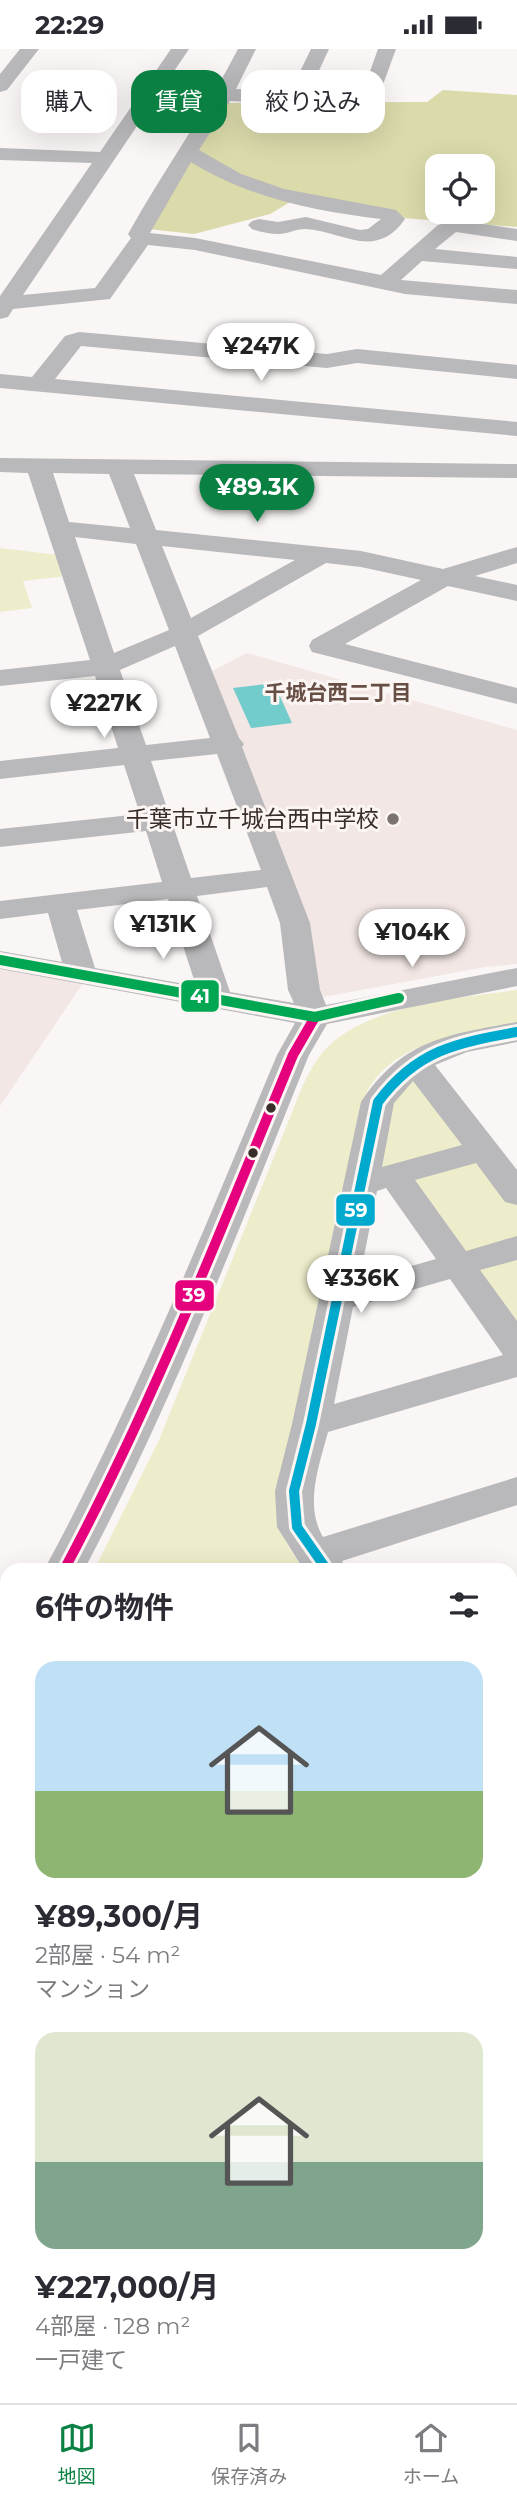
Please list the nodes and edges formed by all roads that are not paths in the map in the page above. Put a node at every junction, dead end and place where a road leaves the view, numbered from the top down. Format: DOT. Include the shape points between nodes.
graph roads {
  1 [pos="30,49"];
  2 [pos="180,49"];
  3 [pos="247,49"];
  4 [pos="320,49"];
  5 [pos="387,49"];
  6 [pos="310,70"];
  7 [pos="380,70"];
  8 [pos="0,86"];
  9 [pos="227,89"];
  10 [pos="200,133"];
  11 [pos="188,152"];
  12 [pos="0,154"];
  13 [pos="106,158"];
  14 [pos="259,225"];
  15 [pos="517,235"];
  16 [pos="142,238"];
  17 [pos="417,254"];
  18 [pos="517,263"];
  19 [pos="385,283"];
  20 [pos="517,297"];
  21 [pos="3,307"];
  22 [pos="517,372"];
  23 [pos="0,381"];
  24 [pos="38,385"];
  25 [pos="517,429"];
  26 [pos="119,468"];
  27 [pos="13,471"];
  28 [pos="517,471"];
  29 [pos="58,528"];
  30 [pos="144,535"];
  31 [pos="322,555"];
  32 [pos="517,555"];
  33 [pos="447,576"];
  34 [pos="517,593"];
  35 [pos="184,633"];
  36 [pos="105,667"];
  37 [pos="0,678"];
  38 [pos="517,696"];
  39 [pos="229,744"];
  40 [pos="135,755"];
  41 [pos="0,770"];
  42 [pos="157,821"];
  43 [pos="0,838"];
  44 [pos="279,877"];
  45 [pos="180,888"];
  46 [pos="60,903"];
  47 [pos="0,910"];
  48 [pos="0,960"];
  49 [pos="81,974"];
  50 [pos="517,977"];
  51 [pos="216,997"];
  52 [pos="315,1017"];
  53 [pos="517,1032"];
  54 [pos="415,1061"];
  55 [pos="484,1150"];
  56 [pos="394,1175"];
  57 [pos="359,1185"];
  58 [pos="517,1194"];
  59 [pos="517,1248"];
  60 [pos="458,1265"];
  61 [pos="335,1300"];
  62 [pos="517,1348"];
  63 [pos="517,1364"];
  64 [pos="311,1424"];
  65 [pos="517,1491"];
  66 [pos="68,1563"];
  67 [pos="321,1563"];
  1 -- 8 [label="street"];
  2 -- 13 [label="street"];
  3 -- 9 [label="street"];
  4 -- 6 [label="street"];
  5 -- 7 [label="street"];
  10 -- 11 [label="street"];
  11 -- 14 [label="street" via="239,181 395,219 374,234 360,236 306,223 278,228"];
  11 -- 16 [label="street" via="139,234"];
  12 -- 13 [label="street"];
  13 -- 21 [label="street"];
  15 -- 17 [label="street" via="456,226 445,229"];
  16 -- 19 [label="street" via="195,244"];
  16 -- 21 [label="street" via="102,294"];
  17 -- 18 [label="street"];
  17 -- 19 [label="street"];
  19 -- 20 [label="street"];
  22 -- 24 [label="street" via="357,356 327,361 79,339"];
  23 -- 24 [label="street"];
  24 -- 25 [label="street"];
  26 -- 27 [label="street"];
  26 -- 28 [label="street"];
  26 -- 30 [label="street"];
  27 -- 29 [label="street"];
  29 -- 30 [label="street"];
  29 -- 36 [label="street"];
  30 -- 31 [label="street"];
  30 -- 35 [label="street"];
  31 -- 33 [label="street"];
  31 -- 35 [label="street"];
  32 -- 33 [label="street"];
  33 -- 34 [label="street"];
  33 -- 38 [label="street" via="322,646"];
  35 -- 36 [label="street"];
  35 -- 39 [label="street"];
  36 -- 37 [label="street"];
  36 -- 40 [label="street"];
  39 -- 40 [label="street"];
  39 -- 44 [label="street"];
  40 -- 41 [label="street"];
  40 -- 42 [label="street"];
  42 -- 43 [label="street"];
  42 -- 45 [label="street"];
  44 -- 45 [label="street"];
  44 -- 52 [label="street" via="295,923 304,989"];
  45 -- 46 [label="street"];
  45 -- 51 [label="street"];
  46 -- 47 [label="street"];
  46 -- 49 [label="street"];
  48 -- 49 [label="street"];
  49 -- 51 [label="street"];
  50 -- 52 [label="street"];
  51 -- 52 [label="street"];
  52 -- 66 [label="street" via="293,1055 111,1483"];
  53 -- 54 [label="street" via="466,1041"];
  54 -- 55 [label="street"];
  54 -- 57 [label="street" via="392,1079 377,1101"];
  55 -- 56 [label="street"];
  55 -- 58 [label="street"];
  56 -- 57 [label="street"];
  56 -- 60 [label="street"];
  57 -- 61 [label="street"];
  59 -- 60 [label="street"];
  60 -- 61 [label="street"];
  60 -- 62 [label="street"];
  61 -- 64 [label="street"];
  63 -- 64 [label="street"];
  64 -- 67 [label="street" via="294,1490 297,1527"];
  65 -- 67 [label="street"];
}
